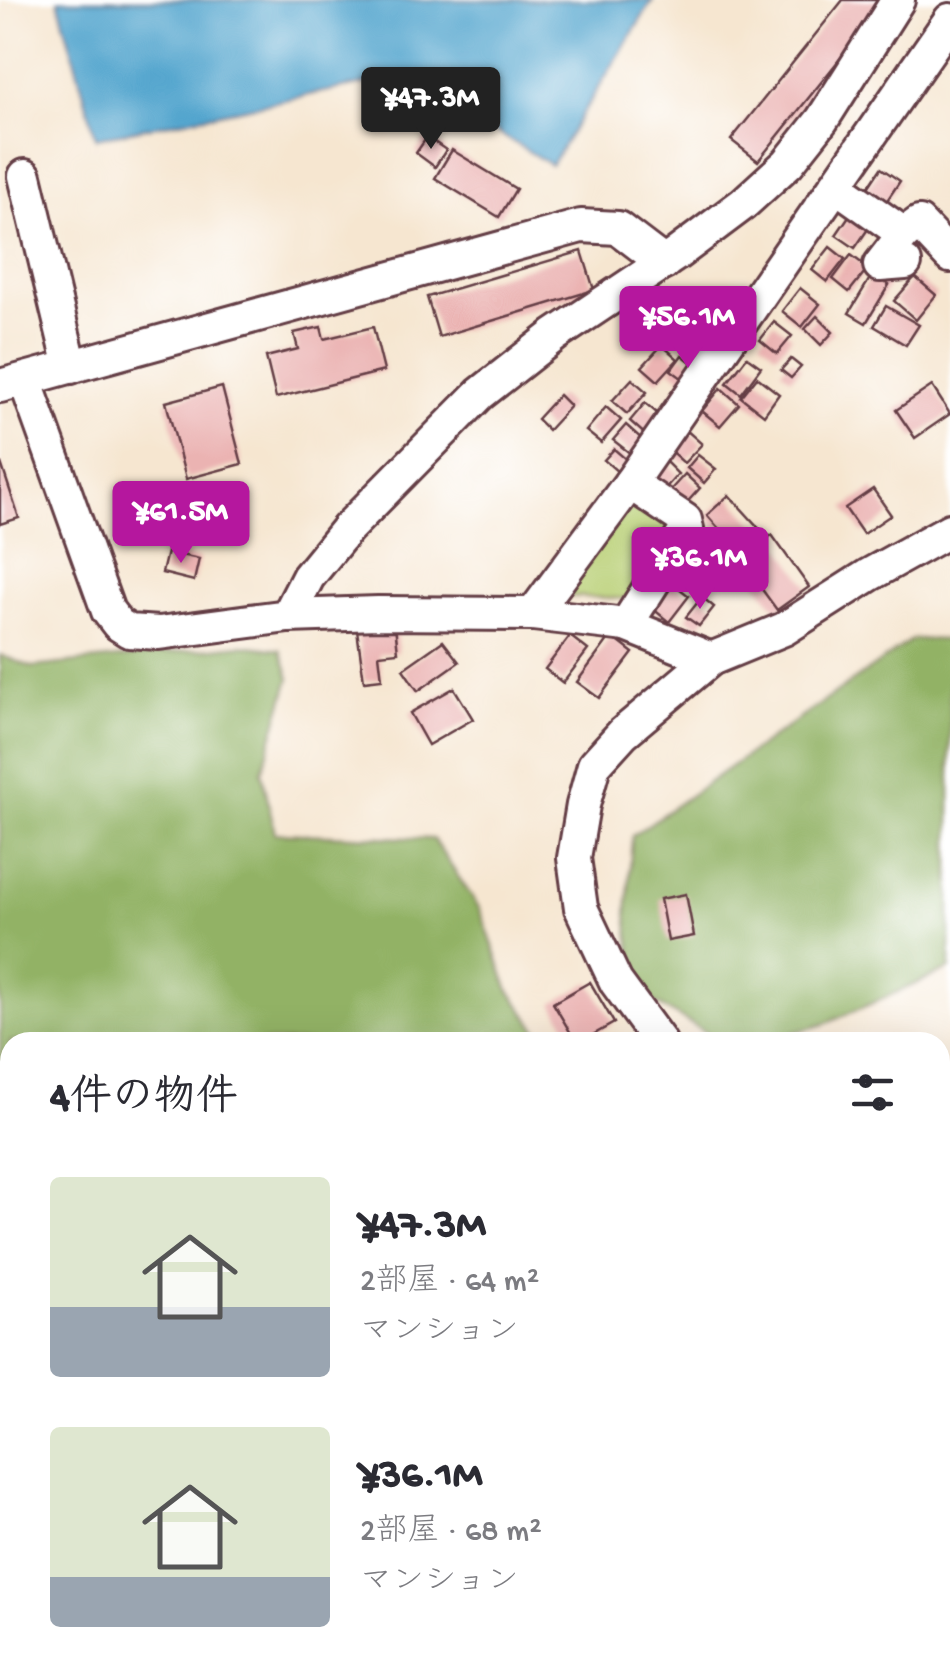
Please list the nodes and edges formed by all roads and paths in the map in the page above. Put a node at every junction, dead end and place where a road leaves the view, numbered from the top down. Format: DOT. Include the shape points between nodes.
graph roads {
  1 [pos="898,0"];
  2 [pos="950,20"];
  3 [pos="25,176"];
  4 [pos="836,186"];
  5 [pos="950,256"];
  6 [pos="664,263"];
  7 [pos="71,367"];
  8 [pos="12,383"];
  9 [pos="630,484"];
  10 [pos="950,530"];
  11 [pos="533,614"];
  12 [pos="288,616"];
  13 [pos="626,624"];
  14 [pos="711,658"];
  15 [pos="653,1032"];
  1 -- 6 [label="street" via="788,163"];
  2 -- 4 [label="street"];
  3 -- 7 [label="street"];
  4 -- 5 [label="street" via="904,248 919,223"];
  4 -- 9 [label="street"];
  6 -- 7 [label="street" via="618,228 581,226"];
  6 -- 12 [label="street" via="480,394 346,529"];
  7 -- 8 [label="street"];
  8 -- 12 [label="street" via="118,624 129,632 158,633"];
  9 -- 11 [label="street"];
  9 -- 13 [label="street" via="684,520 687,529"];
  10 -- 14 [label="street" via="784,629"];
  11 -- 12 [label="street"];
  11 -- 13 [label="street"];
  13 -- 14 [label="street"];
  14 -- 15 [label="street" via="622,733 594,766 574,858 581,908 616,982"];
}
